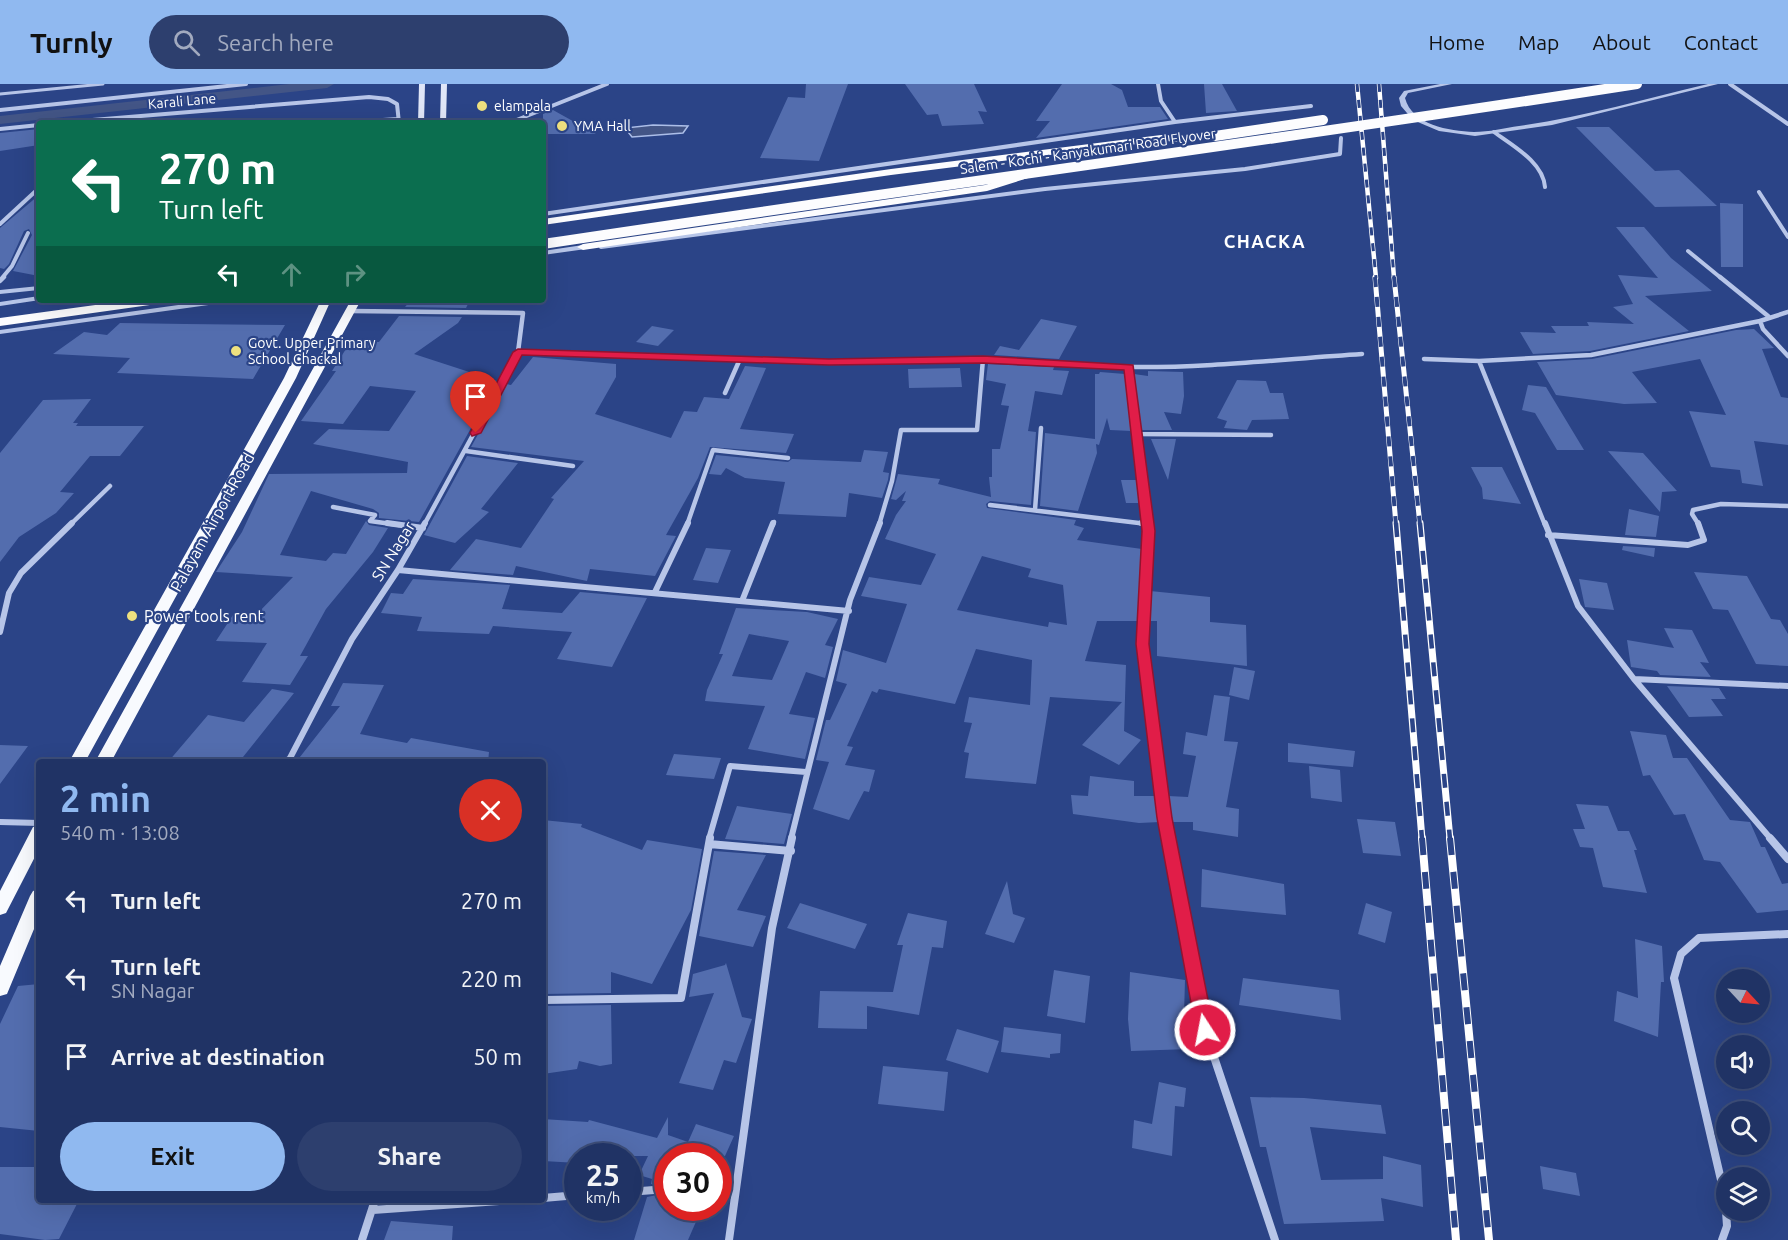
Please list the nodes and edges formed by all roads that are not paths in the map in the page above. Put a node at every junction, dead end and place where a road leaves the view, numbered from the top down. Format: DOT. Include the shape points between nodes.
graph roads {
  1 [pos="103,84"];
  2 [pos="246,84"];
  3 [pos="422,84"];
  4 [pos="444,84"];
  5 [pos="607,84"];
  6 [pos="1158,84"];
  7 [pos="1449,84"];
  8 [pos="1571,84"];
  9 [pos="1637,84"];
  10 [pos="1715,84"];
  11 [pos="1730,84"];
  12 [pos="1439,85"];
  13 [pos="0,94"];
  14 [pos="1311,106"];
  15 [pos="0,110"];
  16 [pos="110,118"];
  17 [pos="88,120"];
  18 [pos="398,120"];
  19 [pos="422,120"];
  20 [pos="443,120"];
  21 [pos="517,120"];
  22 [pos="1174,123"];
  23 [pos="1788,124"];
  24 [pos="36,125"];
  25 [pos="0,129"];
  26 [pos="1494,132"];
  27 [pos="1341,138"];
  28 [pos="1190,139"];
  29 [pos="1034,172"];
  30 [pos="1545,187"];
  31 [pos="36,192"];
  32 [pos="1759,192"];
  33 [pos="546,214"];
  34 [pos="546,222"];
  35 [pos="0,224"];
  36 [pos="28,233"];
  37 [pos="546,235"];
  38 [pos="1788,237"];
  39 [pos="546,244"];
  40 [pos="583,247"];
  41 [pos="1689,251"];
  42 [pos="546,253"];
  43 [pos="0,281"];
  44 [pos="36,288"];
  45 [pos="0,292"];
  46 [pos="36,298"];
  47 [pos="60,303"];
  48 [pos="136,303"];
  49 [pos="208,303"];
  50 [pos="325,303"];
  51 [pos="0,304"];
  52 [pos="353,305"];
  53 [pos="0,311"];
  54 [pos="1788,312"];
  55 [pos="1768,316"];
  56 [pos="1760,321"];
  57 [pos="0,322"];
  58 [pos="0,332"];
  59 [pos="518,352"];
  60 [pos="1362,354"];
  61 [pos="1788,356"];
  62 [pos="740,358"];
  63 [pos="983,359"];
  64 [pos="1424,359"];
  65 [pos="1479,361"];
  66 [pos="1129,367"];
  67 [pos="725,393"];
  68 [pos="1041,428"];
  69 [pos="1135,434"];
  70 [pos="1271,435"];
  71 [pos="466,451"];
  72 [pos="788,458"];
  73 [pos="573,466"];
  74 [pos="110,486"];
  75 [pos="990,505"];
  76 [pos="1788,506"];
  77 [pos="333,507"];
  78 [pos="1035,510"];
  79 [pos="774,522"];
  80 [pos="1148,524"];
  81 [pos="423,528"];
  82 [pos="1548,535"];
  83 [pos="398,570"];
  84 [pos="655,592"];
  85 [pos="742,601"];
  86 [pos="849,611"];
  87 [pos="0,632"];
  88 [pos="1634,679"];
  89 [pos="1788,686"];
  90 [pos="79,759"];
  91 [pos="105,759"];
  92 [pos="289,759"];
  93 [pos="806,772"];
  94 [pos="0,822"];
  95 [pos="36,823"];
  96 [pos="36,838"];
  97 [pos="710,844"];
  98 [pos="790,851"];
  99 [pos="1788,859"];
  100 [pos="36,903"];
  101 [pos="0,908"];
  102 [pos="1788,934"];
  103 [pos="0,988"];
  104 [pos="546,1000"];
  105 [pos="654,1190"];
  106 [pos="642,1191"];
  107 [pos="564,1197"];
  108 [pos="546,1198"];
  109 [pos="374,1203"];
  110 [pos="471,1203"];
  111 [pos="373,1210"];
  112 [pos="362,1240"];
  113 [pos="729,1240"];
  114 [pos="1275,1240"];
  115 [pos="1722,1240"];
  1 -- 13 [label="lane"];
  2 -- 15 [label="street"];
  3 -- 19 [label="main road"];
  4 -- 20 [label="main road"];
  5 -- 21 [label="street"];
  6 -- 22 [label="street" via="1161,101"];
  7 -- 12 [label="street"];
  8 -- 28 [label="highway, Salem - Kochi - Kanyakumari Road Flyover, bridge"];
  9 -- 29 [label="highway, Salem - Kochi - Kanyakumari Road Flyover, bridge"];
  10 -- 26 [label="street" via="1552,123"];
  11 -- 23 [label="street"];
  12 -- 26 [label="street" via="1406,92 1402,98 1404,106 1415,119 1459,134"];
  14 -- 22 [label="street"];
  16 -- 17 [label="street, Karali Lane"];
  16 -- 18 [label="street, Karali Lane" via="369,97 397,104"];
  22 -- 33 [label="street"];
  24 -- 25 [label="street"];
  26 -- 30 [label="street" via="1544,175"];
  27 -- 40 [label="street" via="1340,154 1309,160 1046,189 618,246"];
  28 -- 34 [label="highway" via="1161,138 891,172"];
  28 -- 37 [label="highway, Salem - Kochi - Kanyakumari Road Flyover"];
  29 -- 39 [label="highway, Salem - Kochi - Kanyakumari Road Flyover, bridge"];
  29 -- 40 [label="highway, bridge" via="987,188"];
  31 -- 35 [label="street"];
  32 -- 38 [label="street"];
  36 -- 43 [label="street"];
  40 -- 42 [label="street"];
  41 -- 55 [label="street"];
  44 -- 45 [label="street"];
  46 -- 51 [label="street"];
  47 -- 53 [label="highway"];
  48 -- 57 [label="highway"];
  49 -- 58 [label="street"];
  50 -- 90 [label="main road, Palayam Airport Road" via="290,378"];
  52 -- 59 [label="street" via="523,313"];
  52 -- 91 [label="main road, Palayam Airport Road"];
  54 -- 55 [label="street"];
  55 -- 56 [label="street"];
  56 -- 61 [label="street" via="1762,329"];
  56 -- 65 [label="street" via="1591,355"];
  59 -- 62 [label="street"];
  59 -- 71 [label="street, SN Nagar"];
  60 -- 66 [label="street" via="1193,368"];
  62 -- 63 [label="street" via="829,362"];
  62 -- 67 [label="street"];
  63 -- 66 [label="street"];
  63 -- 86 [label="street" via="977,430 901,430 892,481 878,529 855,582"];
  64 -- 65 [label="street"];
  65 -- 82 [label="street"];
  66 -- 69 [label="street"];
  68 -- 78 [label="street"];
  69 -- 70 [label="street"];
  69 -- 80 [label="street"];
  71 -- 73 [label="street"];
  71 -- 81 [label="street, SN Nagar"];
  72 -- 84 [label="street" via="713,450 685,533"];
  74 -- 87 [label="street" via="21,573 9,593"];
  75 -- 78 [label="street"];
  76 -- 82 [label="street" via="1721,504 1693,510 1704,540 1688,545"];
  77 -- 81 [label="street" via="375,515 370,521"];
  78 -- 80 [label="street"];
  79 -- 85 [label="street"];
  80 -- 114 [label="street" via="1143,644 1164,818 1205,1030"];
  81 -- 83 [label="street, SN Nagar"];
  82 -- 88 [label="street" via="1578,606"];
  83 -- 84 [label="street"];
  83 -- 92 [label="street, SN Nagar" via="351,639"];
  84 -- 85 [label="street"];
  85 -- 86 [label="street"];
  86 -- 93 [label="street"];
  88 -- 89 [label="street"];
  88 -- 99 [label="street"];
  93 -- 97 [label="street" via="730,766"];
  93 -- 98 [label="street"];
  94 -- 95 [label="street"];
  96 -- 101 [label="main road"];
  97 -- 98 [label="street"];
  97 -- 104 [label="street" via="681,998"];
  98 -- 113 [label="street" via="772,928"];
  100 -- 103 [label="main road"];
  102 -- 115 [label="street" via="1699,938 1681,954 1674,978 1725,1197 1727,1226"];
  105 -- 106 [label="street"];
  107 -- 108 [label="street"];
  109 -- 111 [label="street"];
  110 -- 111 [label="street"];
  111 -- 112 [label="street"];
}
